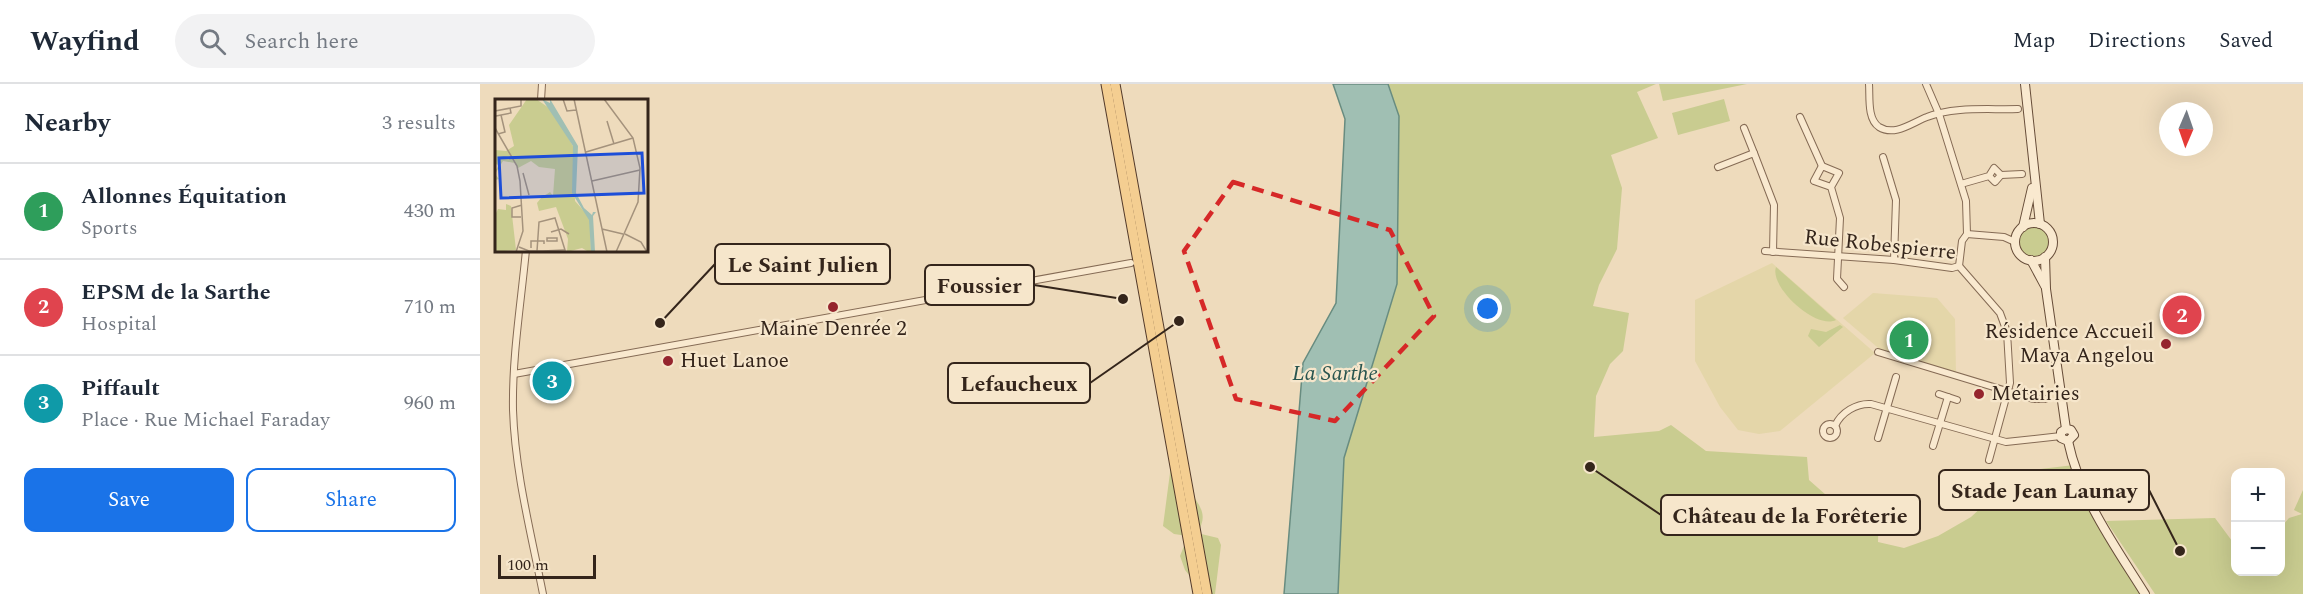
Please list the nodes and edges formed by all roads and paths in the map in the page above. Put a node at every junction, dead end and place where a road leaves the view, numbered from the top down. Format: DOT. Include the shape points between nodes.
graph roads {
  1 [pos="542,84"];
  2 [pos="1106,84"];
  3 [pos="1115,84"];
  4 [pos="1869,84"];
  5 [pos="1926,84"];
  6 [pos="2025,84"];
  7 [pos="541,99"];
  8 [pos="2018,110"];
  9 [pos="1939,114"];
  10 [pos="1800,117"];
  11 [pos="1744,128"];
  12 [pos="1754,153"];
  13 [pos="1883,157"];
  14 [pos="1822,166"];
  15 [pos="1718,167"];
  16 [pos="2022,174"];
  17 [pos="2033,181"];
  18 [pos="1961,184"];
  19 [pos="1831,187"];
  20 [pos="2040,224"];
  21 [pos="2023,226"];
  22 [pos="1967,234"];
  23 [pos="2015,242"];
  24 [pos="1765,251"];
  25 [pos="526,252"];
  26 [pos="1773,252"];
  27 [pos="1838,256"];
  28 [pos="2045,257"];
  29 [pos="1894,260"];
  30 [pos="2031,260"];
  31 [pos="1131,262"];
  32 [pos="1959,266"];
  33 [pos="1844,287"];
  34 [pos="2046,289"];
  35 [pos="1878,352"];
  36 [pos="514,374"];
  37 [pos="1896,377"];
  38 [pos="2008,391"];
  39 [pos="1939,394"];
  40 [pos="1948,397"];
  41 [pos="2045,399"];
  42 [pos="1957,400"];
  43 [pos="1886,408"];
  44 [pos="1940,423"];
  45 [pos="1834,426"];
  46 [pos="2065,435"];
  47 [pos="1878,438"];
  48 [pos="1995,438"];
  49 [pos="1933,446"];
  50 [pos="1989,460"];
  51 [pos="1192,534"];
  52 [pos="543,594"];
  53 [pos="1198,594"];
  54 [pos="1207,594"];
  55 [pos="2145,594"];
  1 -- 7 [label="street"];
  2 -- 51 [label="main road"];
  3 -- 51 [label="main road"];
  4 -- 9 [label="street" via="1872,118 1880,128 1898,129"];
  5 -- 9 [label="street"];
  6 -- 17 [label="street"];
  8 -- 9 [label="street"];
  9 -- 18 [label="street"];
  10 -- 14 [label="street"];
  11 -- 12 [label="street"];
  12 -- 15 [label="street"];
  12 -- 26 [label="street" via="1774,205"];
  13 -- 29 [label="street" via="1896,200"];
  14 -- 19 [label="street" via="1839,173"];
  14 -- 19 [label="street" via="1814,181"];
  16 -- 18 [label="street" via="2001,175 1995,182 1989,176"];
  17 -- 20 [label="street"];
  17 -- 21 [label="street"];
  18 -- 22 [label="street"];
  19 -- 27 [label="street" via="1840,218"];
  20 -- 21 [label="street"];
  20 -- 28 [label="street" via="2053,240"];
  21 -- 23 [label="street"];
  22 -- 23 [label="street" via="2004,237"];
  22 -- 32 [label="street" via="1962,241"];
  23 -- 30 [label="street" via="2019,253"];
  24 -- 26 [label="street, Rue Robespierre"];
  25 -- 36 [label="street"];
  26 -- 27 [label="street, Rue Robespierre"];
  27 -- 29 [label="street, Rue Robespierre"];
  27 -- 33 [label="street" via="1837,279"];
  28 -- 30 [label="street"];
  28 -- 34 [label="street"];
  29 -- 32 [label="street, Rue Robespierre"];
  30 -- 34 [label="street"];
  31 -- 36 [label="street"];
  32 -- 38 [label="street, Rue Robespierre" via="2003,319 2007,332"];
  34 -- 46 [label="street"];
  35 -- 38 [label="street"];
  36 -- 52 [label="street" via="516,449"];
  37 -- 43 [label="street"];
  38 -- 41 [label="street"];
  38 -- 48 [label="street, Rue Robespierre"];
  39 -- 40 [label="street"];
  40 -- 42 [label="street"];
  40 -- 44 [label="street"];
  43 -- 44 [label="street"];
  43 -- 45 [label="street" via="1855,405"];
  43 -- 47 [label="street"];
  44 -- 48 [label="street"];
  44 -- 49 [label="street"];
  46 -- 48 [label="street" via="2014,442"];
  46 -- 55 [label="street" via="2081,485"];
  48 -- 50 [label="street, Rue Robespierre"];
  51 -- 53 [label="main road"];
  51 -- 54 [label="main road"];
}
